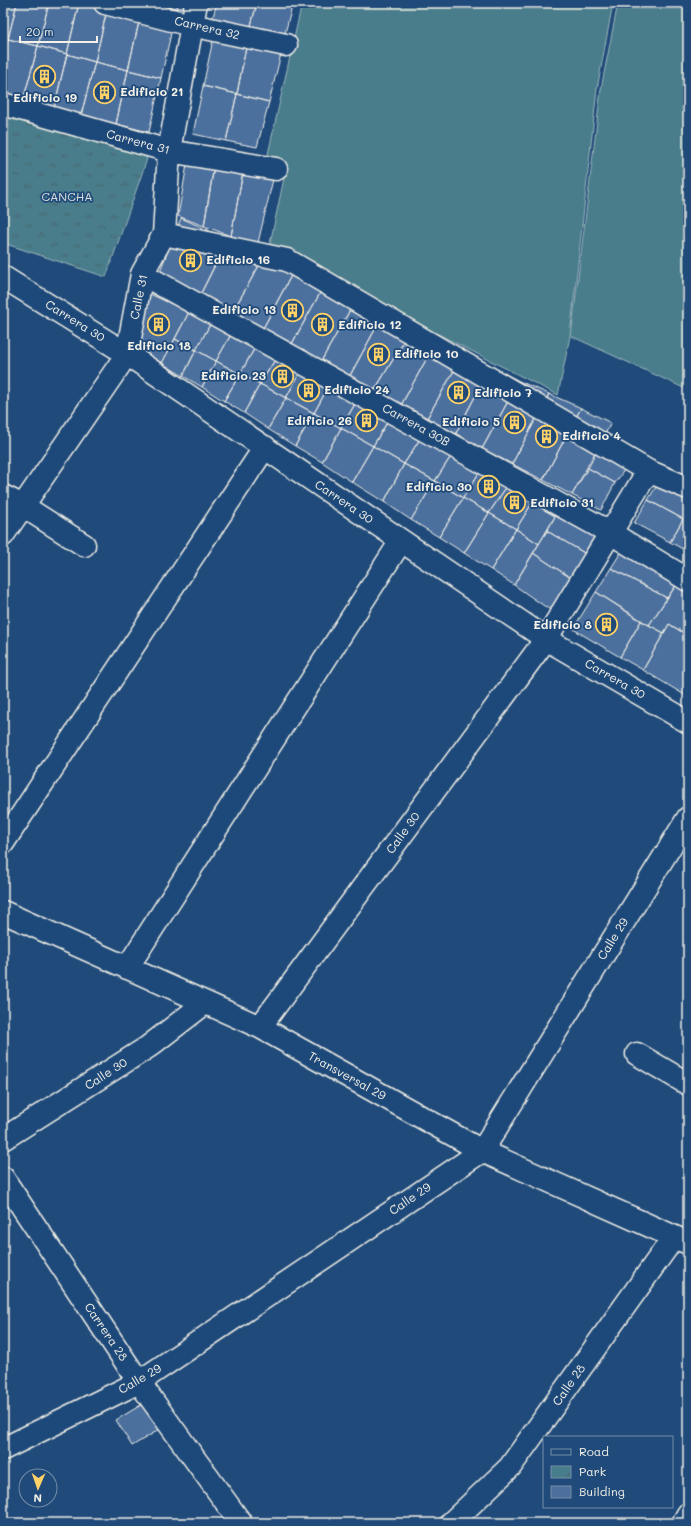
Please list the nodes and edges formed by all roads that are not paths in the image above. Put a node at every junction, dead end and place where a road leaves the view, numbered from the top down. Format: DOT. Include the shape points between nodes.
graph roads {
  1 [pos="105,3"];
  2 [pos="196,3"];
  3 [pos="191,25"];
  4 [pos="286,45"];
  5 [pos="3,104"];
  6 [pos="169,151"];
  7 [pos="276,169"];
  8 [pos="164,234"];
  9 [pos="142,274"];
  10 [pos="3,277"];
  11 [pos="127,354"];
  12 [pos="265,447"];
  13 [pos="648,471"];
  14 [pos="688,488"];
  15 [pos="3,496"];
  16 [pos="23,506"];
  17 [pos="609,532"];
  18 [pos="3,535"];
  19 [pos="401,541"];
  20 [pos="84,545"];
  21 [pos="688,580"];
  22 [pos="546,639"];
  23 [pos="688,722"];
  24 [pos="688,818"];
  25 [pos="3,843"];
  26 [pos="3,912"];
  27 [pos="127,968"];
  28 [pos="205,1003"];
  29 [pos="260,1027"];
  30 [pos="637,1054"];
  31 [pos="688,1084"];
  32 [pos="3,1140"];
  33 [pos="482,1151"];
  34 [pos="3,1178"];
  35 [pos="681,1240"];
  36 [pos="139,1382"];
  37 [pos="3,1449"];
  38 [pos="688,1514"];
  39 [pos="240,1523"];
  40 [pos="451,1523"];
  41 [pos="683,1523"];
  1 -- 3 [label="main road, Carrera 32"];
  2 -- 3 [label="main road, Calle 31"];
  3 -- 4 [label="main road, Carrera 32"];
  3 -- 6 [label="main road, Calle 31"];
  5 -- 6 [label="main road, Carrera 31"];
  6 -- 7 [label="main road, Carrera 31"];
  6 -- 8 [label="main road, Calle 31"];
  8 -- 9 [label="main road, Calle 31"];
  8 -- 13 [label="main road" via="287,260"];
  9 -- 11 [label="main road, Calle 31"];
  9 -- 17 [label="main road, Carrera 30B"];
  10 -- 11 [label="main road, Carrera 30"];
  11 -- 12 [label="main road, Carrera 30"];
  11 -- 16 [label="main road, Calle 31"];
  12 -- 19 [label="main road, Carrera 30"];
  12 -- 25 [label="main road"];
  13 -- 14 [label="main road"];
  13 -- 17 [label="main road, Calle 30"];
  15 -- 16 [label="main road"];
  16 -- 18 [label="main road, Calle 31"];
  16 -- 20 [label="main road"];
  17 -- 21 [label="main road, Carrera 30B"];
  17 -- 22 [label="main road, Calle 30"];
  19 -- 22 [label="main road, Carrera 30"];
  19 -- 27 [label="main road"];
  22 -- 23 [label="main road, Carrera 30"];
  22 -- 29 [label="main road, Calle 30"];
  24 -- 33 [label="main road, Calle 29"];
  26 -- 27 [label="main road, Transversal 29"];
  27 -- 28 [label="main road, Transversal 29"];
  28 -- 29 [label="main road, Transversal 29"];
  28 -- 32 [label="main road, Calle 30" via="148,1047"];
  29 -- 33 [label="main road, Transversal 29"];
  30 -- 31 [label="main road"];
  33 -- 35 [label="main road, Transversal 29"];
  33 -- 36 [label="main road, Calle 29"];
  34 -- 36 [label="main road, Carrera 28"];
  35 -- 40 [label="main road, Calle 28" via="510,1467"];
  36 -- 37 [label="main road, Calle 29"];
  36 -- 39 [label="main road, Carrera 28"];
  38 -- 41 [label="main road"];
}
